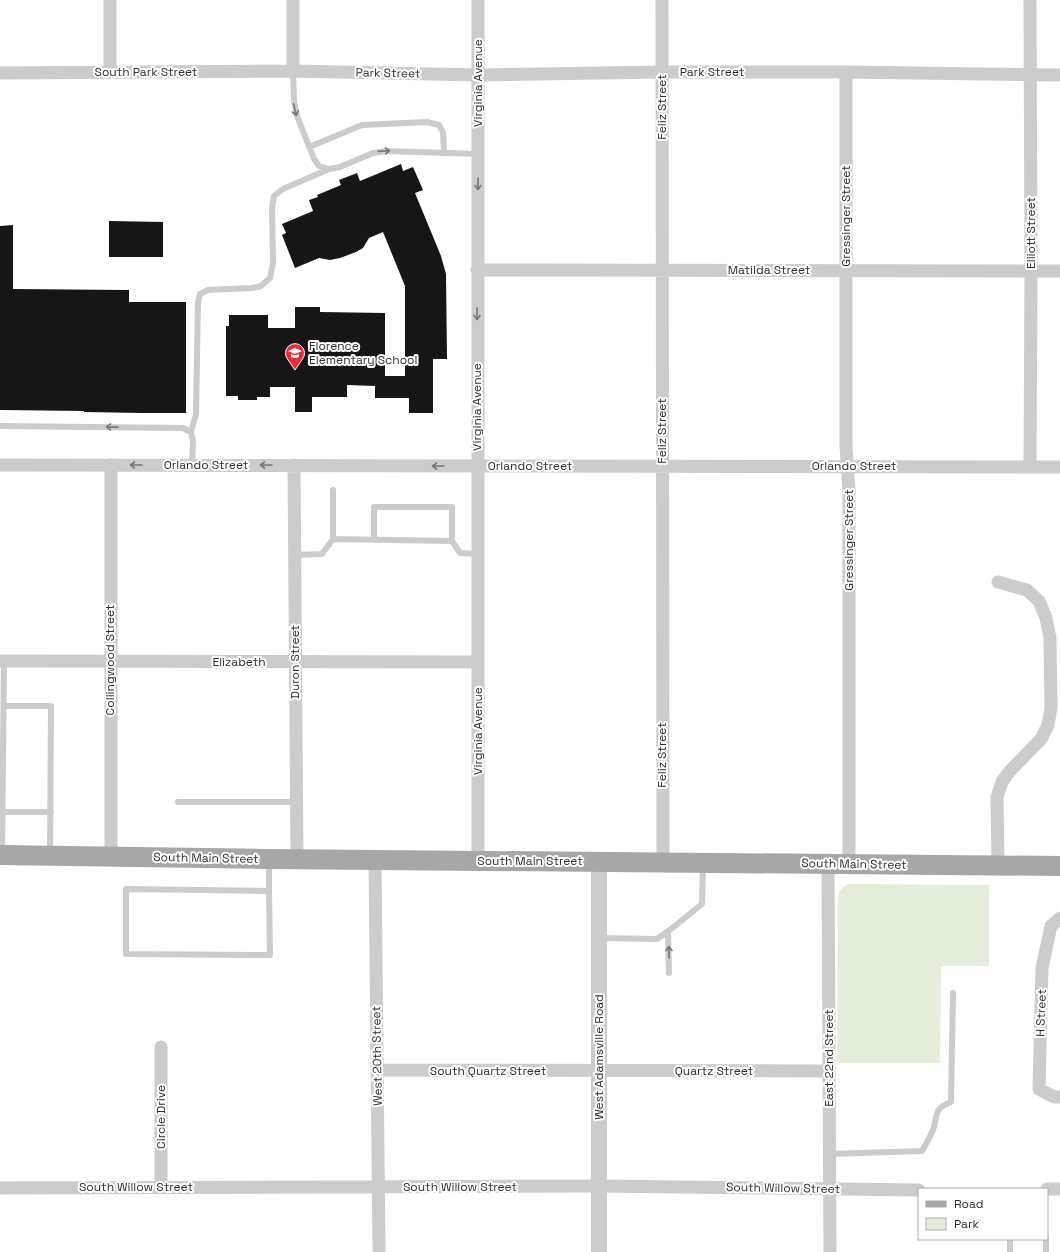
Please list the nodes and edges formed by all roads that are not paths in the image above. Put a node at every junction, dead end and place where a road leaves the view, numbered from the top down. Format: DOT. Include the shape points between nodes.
graph roads {
  1 [pos="110,0"];
  2 [pos="293,0"];
  3 [pos="478,0"];
  4 [pos="662,0"];
  5 [pos="1030,0"];
  6 [pos="292,71"];
  7 [pos="110,72"];
  8 [pos="662,72"];
  9 [pos="846,72"];
  10 [pos="0,73"];
  11 [pos="478,75"];
  12 [pos="1031,75"];
  13 [pos="1060,75"];
  14 [pos="309,147"];
  15 [pos="444,152"];
  16 [pos="478,154"];
  17 [pos="329,169"];
  18 [pos="477,270"];
  19 [pos="662,270"];
  20 [pos="846,270"];
  21 [pos="1031,270"];
  22 [pos="1060,271"];
  23 [pos="0,426"];
  24 [pos="191,432"];
  25 [pos="111,464"];
  26 [pos="0,465"];
  27 [pos="192,465"];
  28 [pos="294,465"];
  29 [pos="477,466"];
  30 [pos="662,466"];
  31 [pos="848,466"];
  32 [pos="1030,466"];
  33 [pos="1060,466"];
  34 [pos="333,490"];
  35 [pos="333,539"];
  36 [pos="374,540"];
  37 [pos="452,541"];
  38 [pos="477,554"];
  39 [pos="294,555"];
  40 [pos="998,582"];
  41 [pos="2,661"];
  42 [pos="110,662"];
  43 [pos="295,662"];
  44 [pos="478,662"];
  45 [pos="4,706"];
  46 [pos="178,802"];
  47 [pos="297,802"];
  48 [pos="3,812"];
  49 [pos="51,812"];
  50 [pos="1,855"];
  51 [pos="50,855"];
  52 [pos="111,856"];
  53 [pos="269,859"];
  54 [pos="297,859"];
  55 [pos="375,860"];
  56 [pos="478,861"];
  57 [pos="600,862"];
  58 [pos="662,862"];
  59 [pos="703,863"];
  60 [pos="828,864"];
  61 [pos="848,864"];
  62 [pos="998,866"];
  63 [pos="1060,866"];
  64 [pos="269,891"];
  65 [pos="1060,918"];
  66 [pos="668,931"];
  67 [pos="599,938"];
  68 [pos="669,973"];
  69 [pos="953,993"];
  70 [pos="161,1047"];
  71 [pos="377,1070"];
  72 [pos="599,1071"];
  73 [pos="829,1071"];
  74 [pos="1060,1097"];
  75 [pos="830,1154"];
  76 [pos="598,1186"];
  77 [pos="161,1187"];
  78 [pos="378,1187"];
  79 [pos="0,1188"];
  80 [pos="830,1189"];
  81 [pos="1060,1189"];
  82 [pos="918,1190"];
  83 [pos="1048,1190"];
  84 [pos="1010,1240"];
  85 [pos="1046,1240"];
  86 [pos="379,1252"];
  87 [pos="598,1252"];
  88 [pos="830,1252"];
  89 [pos="1010,1252"];
  90 [pos="1046,1252"];
  1 -- 7 [label="street"];
  2 -- 6 [label="street"];
  3 -- 11 [label="street, Virginia Avenue"];
  4 -- 8 [label="street, Feliz Street"];
  5 -- 12 [label="street, Elliott Street"];
  6 -- 7 [label="street, South Park Street"];
  6 -- 11 [label="street, Park Street"];
  6 -- 14 [label="lane, one-way" via="297,116"];
  7 -- 10 [label="street, South Park Street"];
  8 -- 9 [label="street, Park Street"];
  8 -- 11 [label="street, Park Street"];
  8 -- 19 [label="street, Feliz Street"];
  9 -- 12 [label="street, Park Street"];
  9 -- 20 [label="street, Gressinger Street"];
  11 -- 16 [label="street, Virginia Avenue"];
  12 -- 13 [label="street, Park Street"];
  12 -- 21 [label="street, Elliott Street"];
  14 -- 15 [label="lane" via="362,125 427,122 439,125 443,132"];
  14 -- 17 [label="lane" via="319,166"];
  15 -- 16 [label="lane"];
  17 -- 15 [label="lane, one-way" via="373,153 386,151"];
  16 -- 18 [label="street, Virginia Avenue, one-way"];
  17 -- 24 [label="lane" via="283,189 274,196 273,263 270,278 261,286 208,290 200,294 196,414"];
  18 -- 19 [label="street, Matilda Street"];
  18 -- 29 [label="street, Virginia Avenue, one-way"];
  19 -- 20 [label="street, Matilda Street"];
  19 -- 30 [label="street, Feliz Street"];
  20 -- 21 [label="street, Matilda Street"];
  20 -- 31 [label="street, Gressinger Street"];
  21 -- 22 [label="street, Matilda Street"];
  21 -- 32 [label="street, Elliott Street"];
  24 -- 23 [label="lane, one-way" via="183,428"];
  24 -- 27 [label="lane"];
  25 -- 26 [label="street, Orlando Street"];
  27 -- 25 [label="street, Orlando Street, one-way"];
  25 -- 42 [label="street, Collingwood Street"];
  28 -- 27 [label="street, Orlando Street, one-way"];
  29 -- 28 [label="street, Orlando Street, one-way"];
  28 -- 39 [label="street, Duron Street"];
  29 -- 30 [label="street, Orlando Street"];
  29 -- 38 [label="street, Virginia Avenue"];
  30 -- 31 [label="street, Orlando Street"];
  30 -- 58 [label="street, Feliz Street"];
  31 -- 32 [label="street, Orlando Street"];
  31 -- 61 [label="street, Gressinger Street"];
  32 -- 33 [label="street, Orlando Street"];
  34 -- 35 [label="lane"];
  35 -- 36 [label="lane"];
  35 -- 39 [label="lane" via="322,554"];
  36 -- 37 [label="lane"];
  36 -- 37 [label="lane" via="374,508 452,508"];
  37 -- 38 [label="lane" via="460,553"];
  38 -- 44 [label="street, Virginia Avenue"];
  39 -- 43 [label="street, Duron Street"];
  40 -- 62 [label="street" via="1027,590 1042,607 1050,638 1051,708 1048,725 1041,739 1002,782 997,797"];
  41 -- 42 [label="street, Elizabeth"];
  41 -- 45 [label="lane"];
  42 -- 43 [label="street, Elizabeth"];
  42 -- 52 [label="street, Collingwood Street"];
  43 -- 44 [label="street, Elizabeth"];
  43 -- 47 [label="street, Duron Street"];
  44 -- 56 [label="street, Virginia Avenue"];
  45 -- 48 [label="lane"];
  45 -- 49 [label="lane" via="51,706"];
  46 -- 47 [label="lane"];
  47 -- 54 [label="street, Duron Street"];
  48 -- 49 [label="lane"];
  48 -- 50 [label="lane"];
  49 -- 51 [label="lane"];
  50 -- 51 [label="main road, South Main Street"];
  51 -- 52 [label="main road, South Main Street"];
  52 -- 53 [label="main road, South Main Street"];
  53 -- 54 [label="main road, South Main Street"];
  53 -- 64 [label="lane"];
  54 -- 55 [label="main road, South Main Street"];
  55 -- 56 [label="main road, South Main Street"];
  55 -- 71 [label="street, West 20th Street"];
  56 -- 57 [label="main road, South Main Street"];
  57 -- 58 [label="main road, South Main Street"];
  57 -- 67 [label="street, West Adamsville Road"];
  58 -- 59 [label="main road, South Main Street"];
  59 -- 60 [label="main road, South Main Street"];
  59 -- 66 [label="lane" via="702,904"];
  60 -- 61 [label="main road, South Main Street"];
  60 -- 73 [label="street, East 22nd Street"];
  61 -- 62 [label="main road, South Main Street"];
  62 -- 63 [label="main road, South Main Street"];
  64 -- 64 [label="lane" via="126,889 126,954 270,955"];
  65 -- 74 [label="street, H Street" via="1051,926 1042,968 1039,1089 1054,1097"];
  66 -- 67 [label="lane" via="657,939"];
  68 -- 66 [label="lane, one-way"];
  67 -- 72 [label="street, West Adamsville Road"];
  69 -- 75 [label="lane" via="951,1102 942,1105 936,1115 933,1130 922,1151"];
  70 -- 77 [label="street, Circle Drive"];
  71 -- 72 [label="street, South Quartz Street"];
  71 -- 78 [label="street, West 20th Street"];
  72 -- 73 [label="street, Quartz Street"];
  72 -- 76 [label="street, West Adamsville Road"];
  73 -- 75 [label="street, East 22nd Street"];
  75 -- 80 [label="street, East 22nd Street"];
  76 -- 78 [label="street, South Willow Street"];
  76 -- 80 [label="street, South Willow Street"];
  76 -- 87 [label="street, West Adamsville Road"];
  77 -- 78 [label="street, South Willow Street"];
  77 -- 79 [label="street, South Willow Street"];
  78 -- 86 [label="street, West 20th Street"];
  80 -- 82 [label="street, South Willow Street"];
  80 -- 88 [label="street, East 22nd Street"];
  81 -- 83 [label="street"];
  84 -- 89 [label="lane"];
  85 -- 90 [label="lane"];
}
